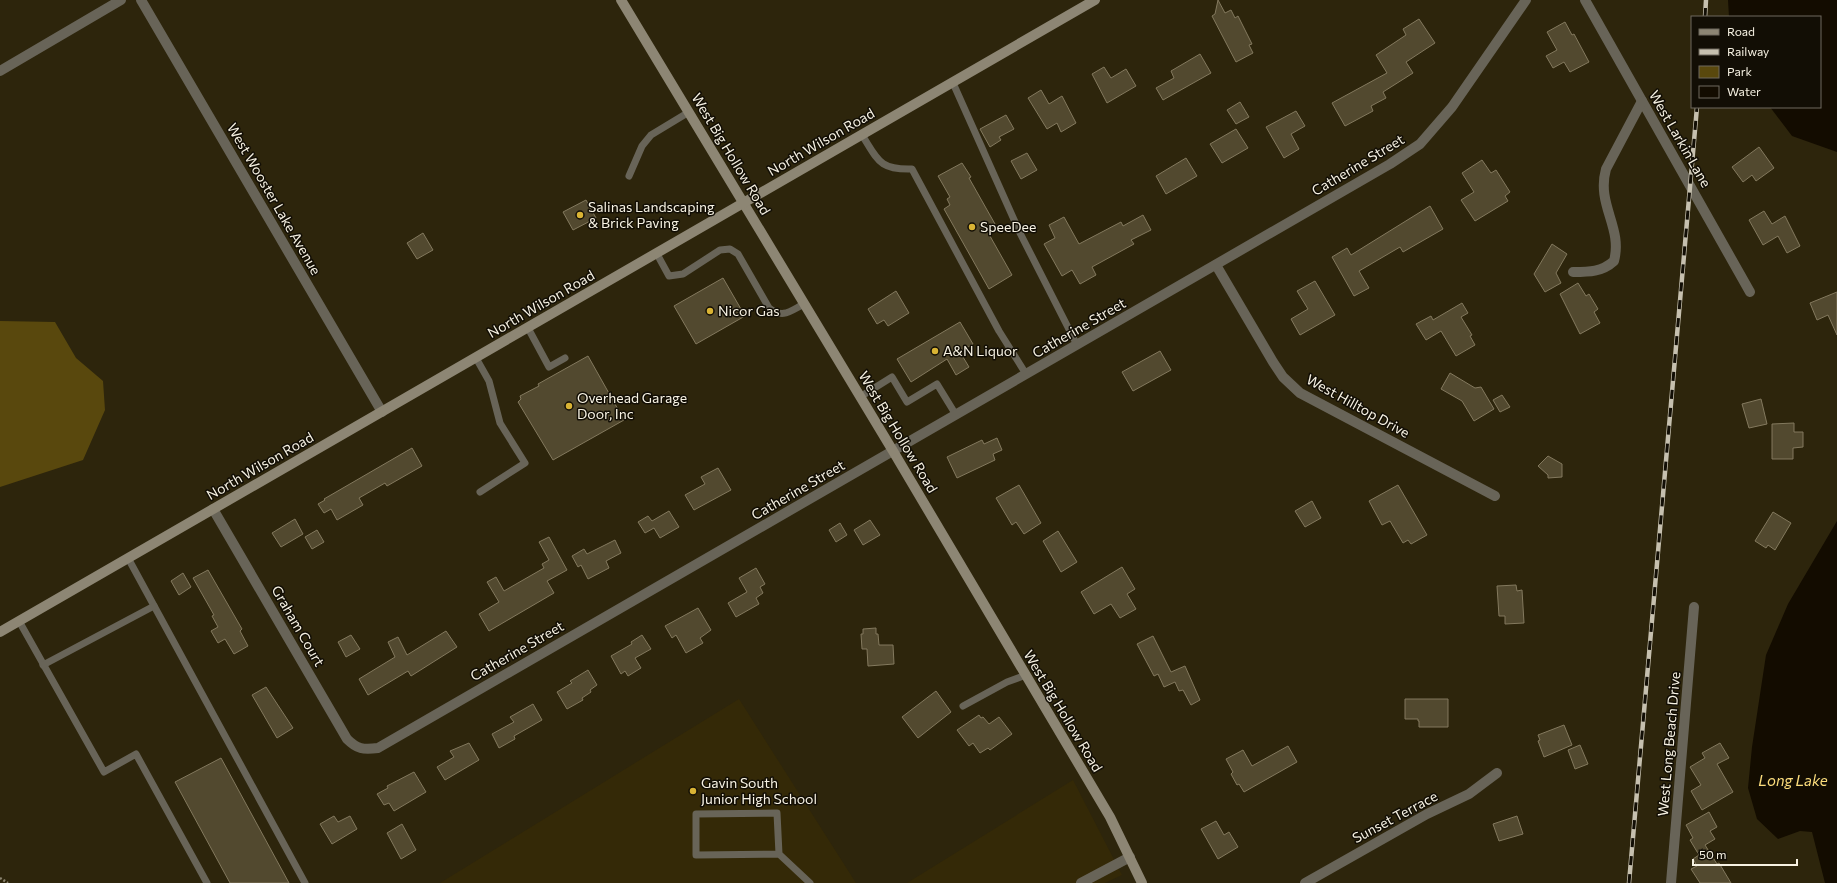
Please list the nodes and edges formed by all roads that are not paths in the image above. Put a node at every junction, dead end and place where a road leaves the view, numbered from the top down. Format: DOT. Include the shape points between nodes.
graph roads {
  1 [pos="121,0"];
  2 [pos="141,0"];
  3 [pos="621,0"];
  4 [pos="1095,0"];
  5 [pos="1526,0"];
  6 [pos="1585,0"];
  7 [pos="1,67"];
  8 [pos="952,83"];
  9 [pos="1642,101"];
  10 [pos="689,112"];
  11 [pos="862,135"];
  12 [pos="629,176"];
  13 [pos="744,204"];
  14 [pos="657,254"];
  15 [pos="1216,265"];
  16 [pos="1573,272"];
  17 [pos="1750,292"];
  18 [pos="804,304"];
  19 [pos="528,328"];
  20 [pos="1077,345"];
  21 [pos="476,358"];
  22 [pos="565,358"];
  23 [pos="1026,374"];
  24 [pos="860,397"];
  25 [pos="382,412"];
  26 [pos="956,415"];
  27 [pos="893,451"];
  28 [pos="480,492"];
  29 [pos="1495,496"];
  30 [pos="213,509"];
  31 [pos="128,558"];
  32 [pos="154,606"];
  33 [pos="1694,607"];
  34 [pos="19,621"];
  35 [pos="0,632"];
  36 [pos="43,665"];
  37 [pos="1026,675"];
  38 [pos="962,706"];
  39 [pos="365,750"];
  40 [pos="1497,774"];
  41 [pos="779,854"];
  42 [pos="1130,857"];
  43 [pos="207,883"];
  44 [pos="305,883"];
  45 [pos="810,883"];
  46 [pos="1081,883"];
  47 [pos="1142,883"];
  48 [pos="1306,883"];
  49 [pos="1671,883"];
  1 -- 7 [label="street"];
  2 -- 25 [label="street, West Wooster Lake Avenue"];
  3 -- 10 [label="street, West Big Hollow Road"];
  4 -- 8 [label="street, North Wilson Road"];
  5 -- 15 [label="street, Catherine Street" via="1452,107 1420,144"];
  6 -- 9 [label="street, West Larkin Lane"];
  8 -- 11 [label="street, North Wilson Road"];
  8 -- 20 [label="lane" via="1020,233"];
  9 -- 16 [label="street" via="1603,178 1604,202 1617,241 1614,261 1595,272"];
  9 -- 17 [label="street, West Larkin Lane"];
  10 -- 12 [label="lane" via="651,135 642,146"];
  10 -- 13 [label="street, West Big Hollow Road"];
  11 -- 13 [label="street, North Wilson Road"];
  11 -- 23 [label="lane" via="878,161 896,170 912,169 999,331"];
  13 -- 14 [label="street, North Wilson Road"];
  13 -- 18 [label="street, West Big Hollow Road"];
  14 -- 18 [label="lane" via="670,276 683,274 720,250 730,249 738,254 769,308 776,314 786,314"];
  14 -- 19 [label="street, North Wilson Road"];
  15 -- 20 [label="street, Catherine Street"];
  15 -- 29 [label="street, West Hilltop Drive" via="1273,362 1283,377 1300,393"];
  18 -- 24 [label="street, West Big Hollow Road"];
  19 -- 21 [label="street, North Wilson Road"];
  19 -- 22 [label="lane" via="549,367"];
  20 -- 23 [label="street, Catherine Street"];
  21 -- 25 [label="street, North Wilson Road"];
  21 -- 28 [label="lane" via="489,381 500,423 525,464"];
  23 -- 26 [label="street, Catherine Street"];
  24 -- 26 [label="lane" via="892,377 907,402 937,384"];
  24 -- 27 [label="street, West Big Hollow Road"];
  25 -- 30 [label="street, North Wilson Road"];
  26 -- 27 [label="street, Catherine Street"];
  27 -- 37 [label="street, West Big Hollow Road"];
  27 -- 39 [label="street, Catherine Street" via="378,748"];
  30 -- 31 [label="street, North Wilson Road"];
  30 -- 39 [label="street, Graham Court" via="346,739 355,748"];
  31 -- 32 [label="lane"];
  31 -- 34 [label="street, North Wilson Road"];
  32 -- 36 [label="lane"];
  32 -- 44 [label="lane"];
  33 -- 49 [label="street, West Long Beach Drive"];
  34 -- 35 [label="street, North Wilson Road"];
  34 -- 36 [label="lane"];
  36 -- 43 [label="lane" via="104,772 136,754"];
  37 -- 38 [label="lane"];
  37 -- 42 [label="street, West Big Hollow Road" via="1110,817"];
  40 -- 48 [label="street, Sunset Terrace" via="1469,794 1408,825"];
  41 -- 41 [label="lane" via="696,855 696,814 777,813"];
  41 -- 45 [label="lane"];
  42 -- 46 [label="street"];
  42 -- 47 [label="street, West Big Hollow Road"];
}
